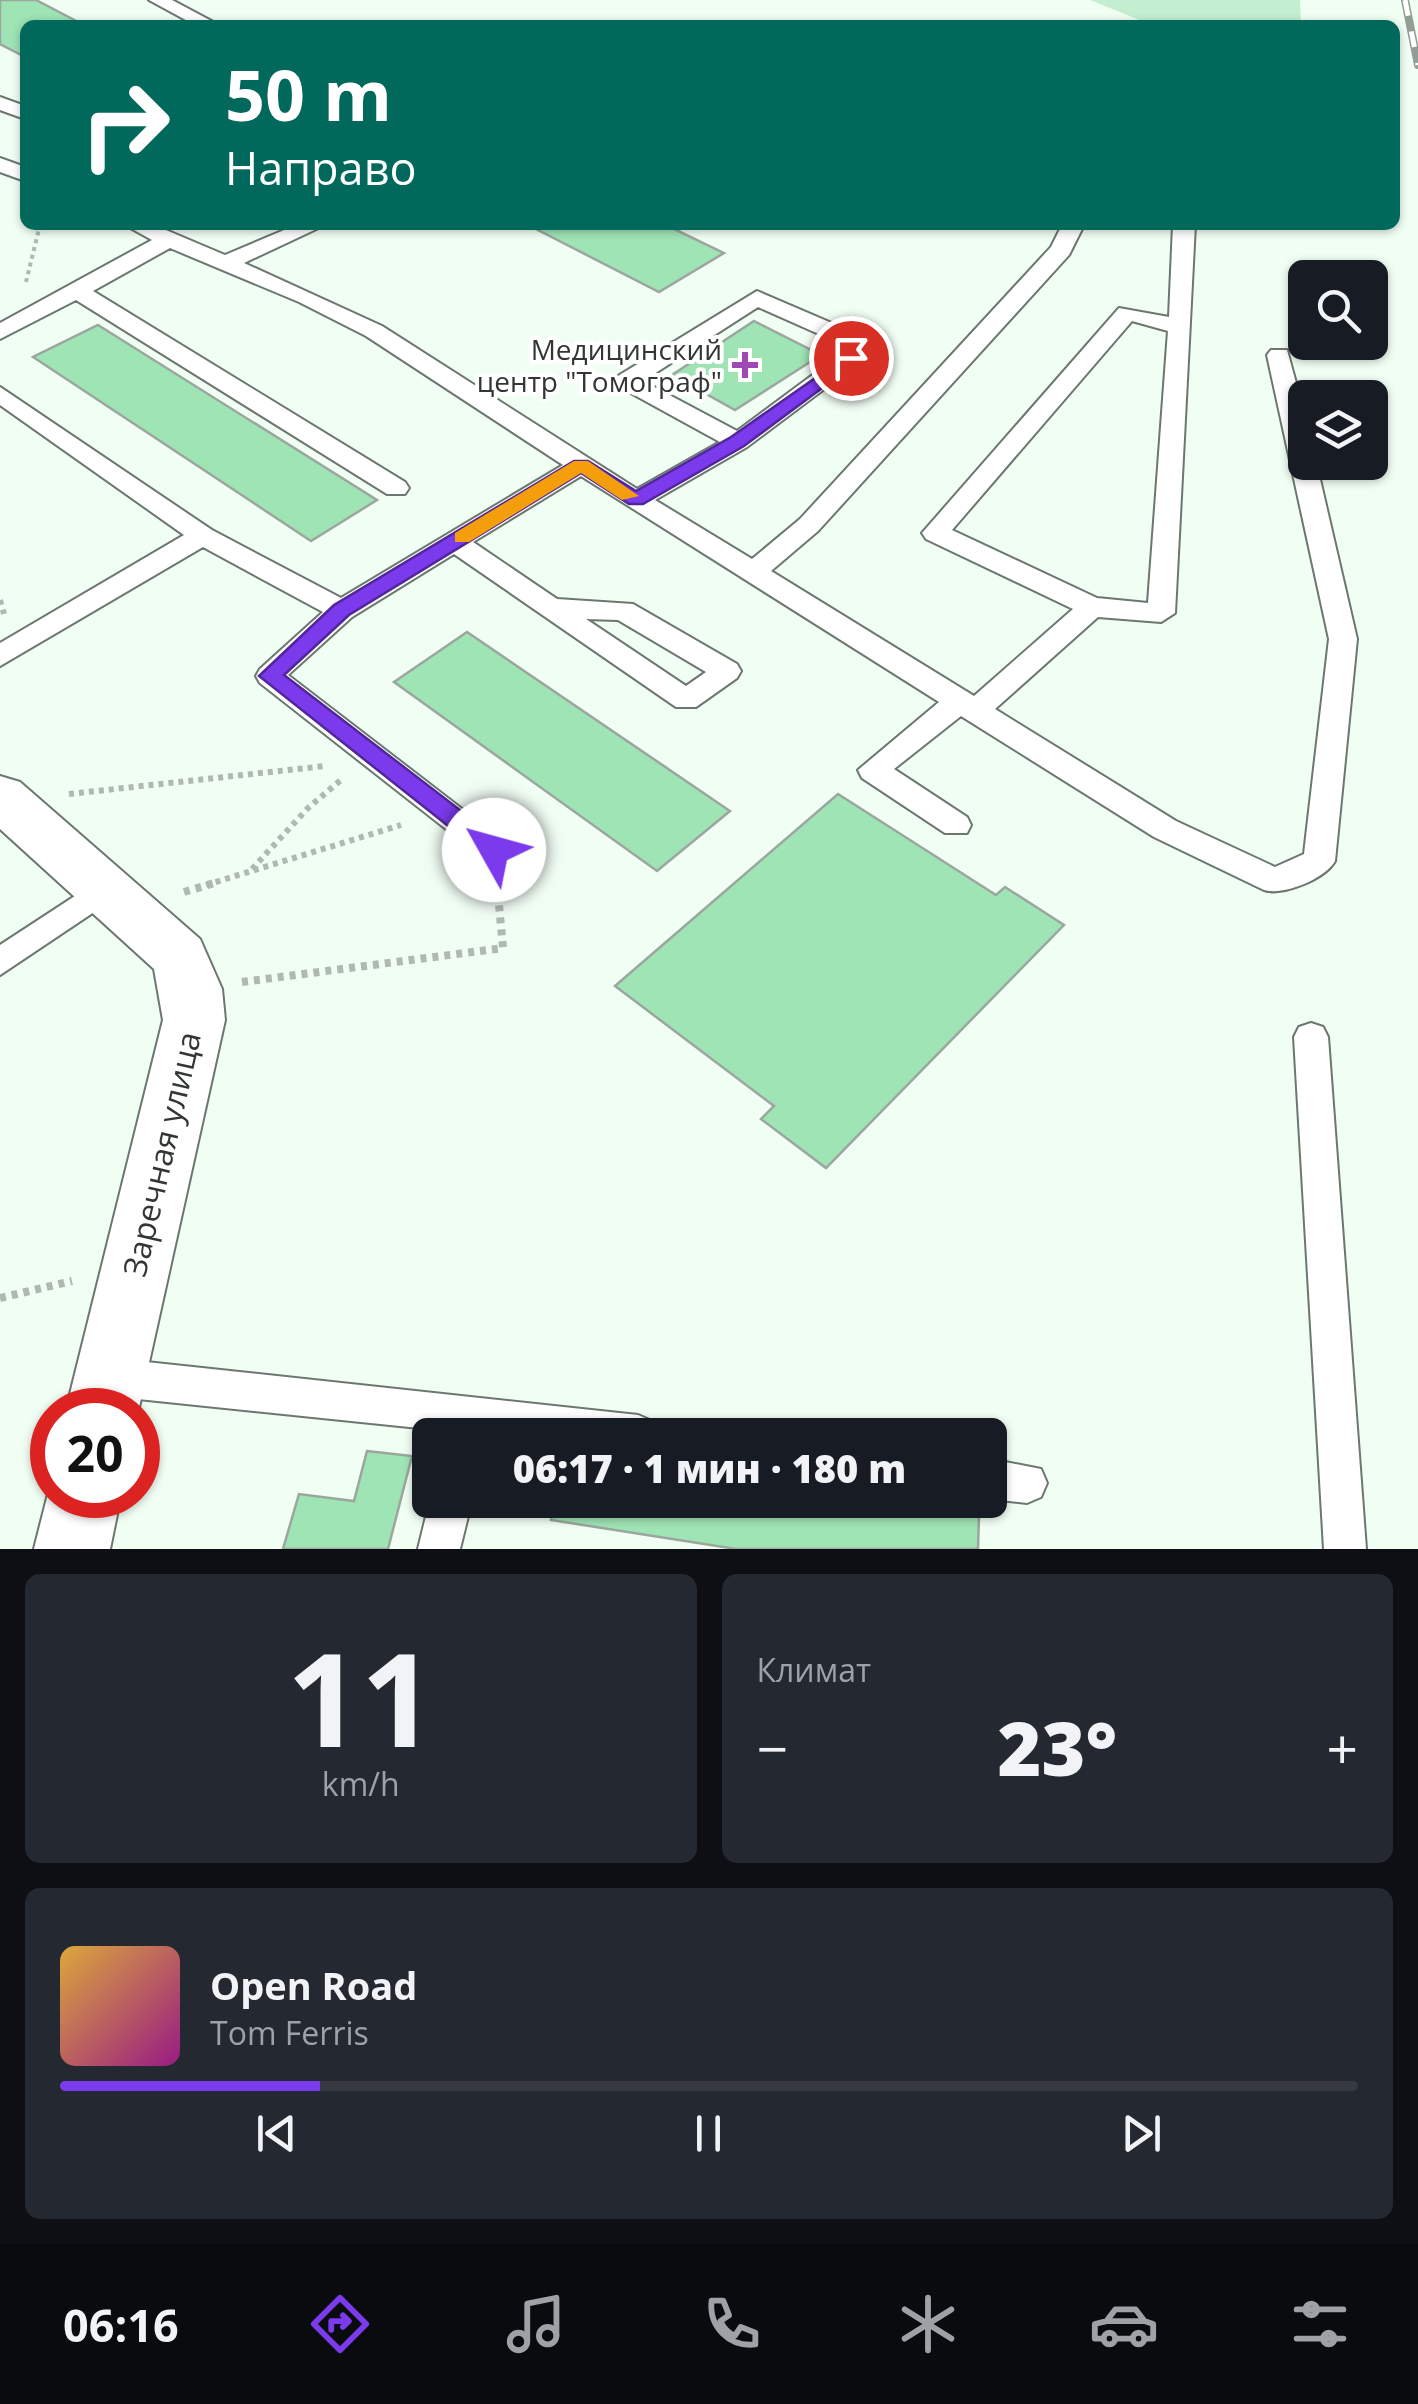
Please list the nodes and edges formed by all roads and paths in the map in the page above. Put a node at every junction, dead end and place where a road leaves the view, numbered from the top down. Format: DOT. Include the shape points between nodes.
graph roads {
  1 [pos="158,0"];
  2 [pos="200,20"];
  3 [pos="147,230"];
  4 [pos="302,230"];
  5 [pos="1071,230"];
  6 [pos="1184,230"];
  7 [pos="169,240"];
  8 [pos="224,264"];
  9 [pos="79,292"];
  10 [pos="1180,327"];
  11 [pos="0,332"];
  12 [pos="1279,355"];
  13 [pos="0,394"];
  14 [pos="738,442"];
  15 [pos="581,465"];
  16 [pos="396,488"];
  17 [pos="636,500"];
  18 [pos="204,536"];
  19 [pos="454,542"];
  20 [pos="753,573"];
  21 [pos="1092,607"];
  22 [pos="548,608"];
  23 [pos="342,610"];
  24 [pos="0,656"];
  25 [pos="968,706"];
  26 [pos="379,760"];
  27 [pos="12,807"];
  28 [pos="446,812"];
  29 [pos="956,825"];
  30 [pos="494,850"];
  31 [pos="250,871"];
  32 [pos="115,899"];
  33 [pos="0,962"];
  34 [pos="191,989"];
  35 [pos="1311,1037"];
  36 [pos="84,1278"];
  37 [pos="0,1298"];
  38 [pos="106,1388"];
  39 [pos="160,1399"];
  40 [pos="412,1420"];
  41 [pos="79,1518"];
  42 [pos="447,1518"];
  43 [pos="72,1549"];
  44 [pos="440,1549"];
  45 [pos="1345,1549"];
  1 -- 2 [label="lane"];
  3 -- 7 [label="lane"];
  4 -- 8 [label="lane"];
  5 -- 20 [label="lane" via="1061,250 836,496"];
  6 -- 10 [label="lane"];
  7 -- 8 [label="lane"];
  7 -- 9 [label="lane"];
  8 -- 15 [label="lane" via="374,331"];
  9 -- 11 [label="lane"];
  9 -- 16 [label="lane"];
  10 -- 21 [label="lane" via="1161,612"];
  10 -- 21 [label="lane" via="1128,313 936,533"];
  12 -- 25 [label="lane" via="1343,639 1319,861 1274,880 1165,829"];
  13 -- 18 [label="lane"];
  14 -- 14 [label="lane" via="851,358 840,336 756,298 626,381"];
  14 -- 17 [label="lane"];
  15 -- 17 [label="lane"];
  15 -- 19 [label="lane"];
  17 -- 20 [label="lane"];
  18 -- 23 [label="lane"];
  18 -- 24 [label="lane"];
  19 -- 22 [label="lane"];
  19 -- 23 [label="lane"];
  20 -- 25 [label="lane"];
  21 -- 25 [label="lane"];
  22 -- 22 [label="lane" via="686,700 727,671 623,611"];
  23 -- 26 [label="lane" via="270,676"];
  25 -- 29 [label="lane" via="873,770"];
  26 -- 27 [label="path" via="64,794"];
  26 -- 28 [label="lane"];
  26 -- 31 [label="path" via="336,782"];
  27 -- 32 [label="street, Заречная улица"];
  28 -- 30 [label="lane"];
  28 -- 31 [label="path"];
  30 -- 34 [label="path" via="503,948"];
  31 -- 32 [label="path"];
  32 -- 33 [label="lane"];
  32 -- 34 [label="street, Заречная улица" via="179,956"];
  34 -- 38 [label="street, Заречная улица" via="194,1020"];
  35 -- 45 [label="lane"];
  36 -- 37 [label="path"];
  39 -- 40 [label="lane"];
  41 -- 43 [label="street"];
  42 -- 44 [label="lane"];
}
